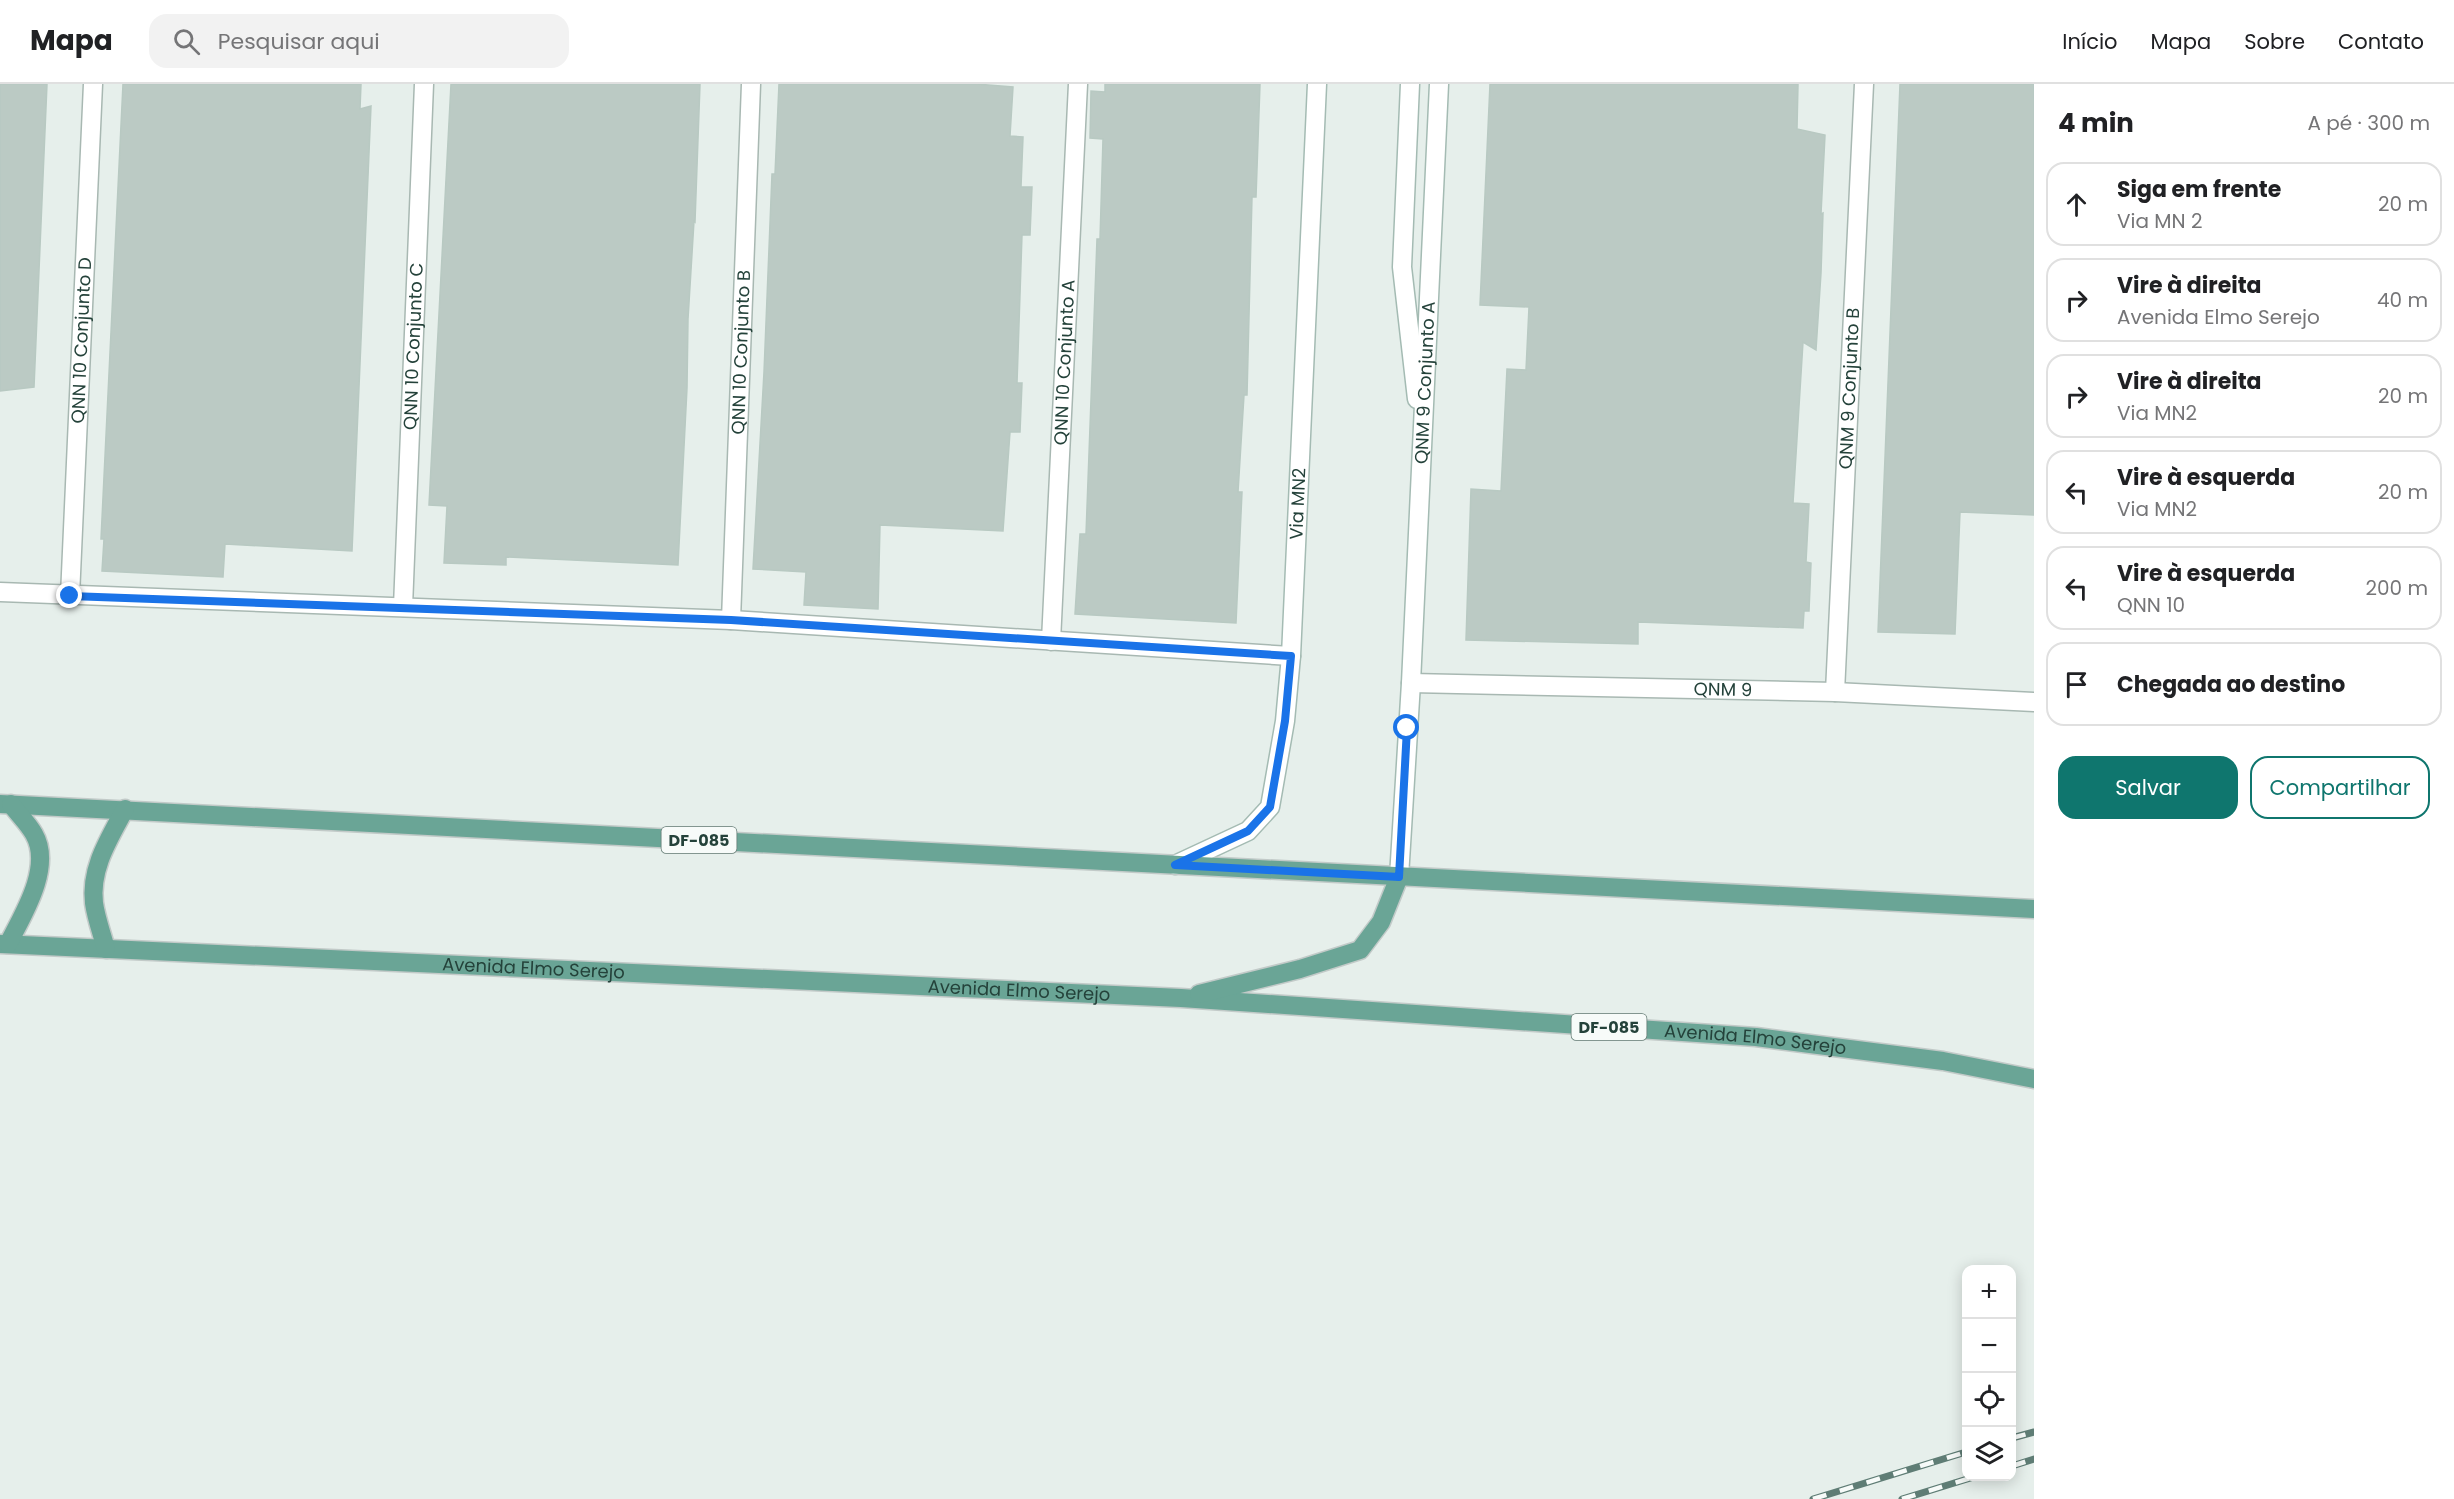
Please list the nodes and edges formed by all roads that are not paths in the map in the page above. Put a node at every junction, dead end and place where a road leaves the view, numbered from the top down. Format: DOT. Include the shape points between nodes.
graph roads {
  1 [pos="93,84"];
  2 [pos="424,84"];
  3 [pos="751,84"];
  4 [pos="1078,84"];
  5 [pos="1317,84"];
  6 [pos="1410,84"];
  7 [pos="1439,84"];
  8 [pos="1864,84"];
  9 [pos="1423,455"];
  10 [pos="0,592"];
  11 [pos="70,596"];
  12 [pos="403,607"];
  13 [pos="731,620"];
  14 [pos="1051,640"];
  15 [pos="1291,656"];
  16 [pos="1412,683"];
  17 [pos="1835,692"];
  18 [pos="2034,702"];
  19 [pos="5,804"];
  20 [pos="125,809"];
  21 [pos="1175,865"];
  22 [pos="1399,877"];
  23 [pos="2034,909"];
  24 [pos="4,944"];
  25 [pos="106,949"];
  26 [pos="1181,998"];
  27 [pos="2034,1079"];
  1 -- 11 [label="street, QNN 10 Conjunto D"];
  2 -- 12 [label="street, QNN 10 Conjunto C"];
  3 -- 13 [label="street, QNN 10 Conjunto B"];
  4 -- 14 [label="street, QNN 10 Conjunto A"];
  5 -- 15 [label="street, Via MN2"];
  6 -- 9 [label="street" via="1402,267"];
  7 -- 9 [label="street, QNM 9 Conjunto A"];
  8 -- 17 [label="street, QNM 9 Conjunto B"];
  9 -- 16 [label="street, QNM 9 Conjunto A"];
  10 -- 11 [label="street"];
  11 -- 12 [label="street"];
  12 -- 13 [label="street"];
  13 -- 14 [label="street"];
  14 -- 15 [label="street"];
  15 -- 21 [label="street, Via MN2" via="1285,721 1270,807 1248,831"];
  16 -- 17 [label="street, QNM 9"];
  16 -- 22 [label="street, QNM 9 Conjunto A"];
  17 -- 18 [label="street, QNM 9"];
  19 -- 20 [label="main road, DF-085"];
  19 -- 24 [label="main road" via="35,835 39,863 32,897"];
  20 -- 21 [label="main road, DF-085"];
  20 -- 25 [label="main road" via="99,858 94,883 94,904"];
  21 -- 22 [label="main road, DF-085"];
  22 -- 23 [label="main road, DF-085"];
  22 -- 26 [label="main road" via="1381,922 1360,950"];
  24 -- 25 [label="main road, Avenida Elmo Serejo / DF-085"];
  25 -- 26 [label="main road, Avenida Elmo Serejo / DF-085"];
  26 -- 27 [label="main road, Avenida Elmo Serejo / DF-085" via="1756,1037 1943,1061"];
}
